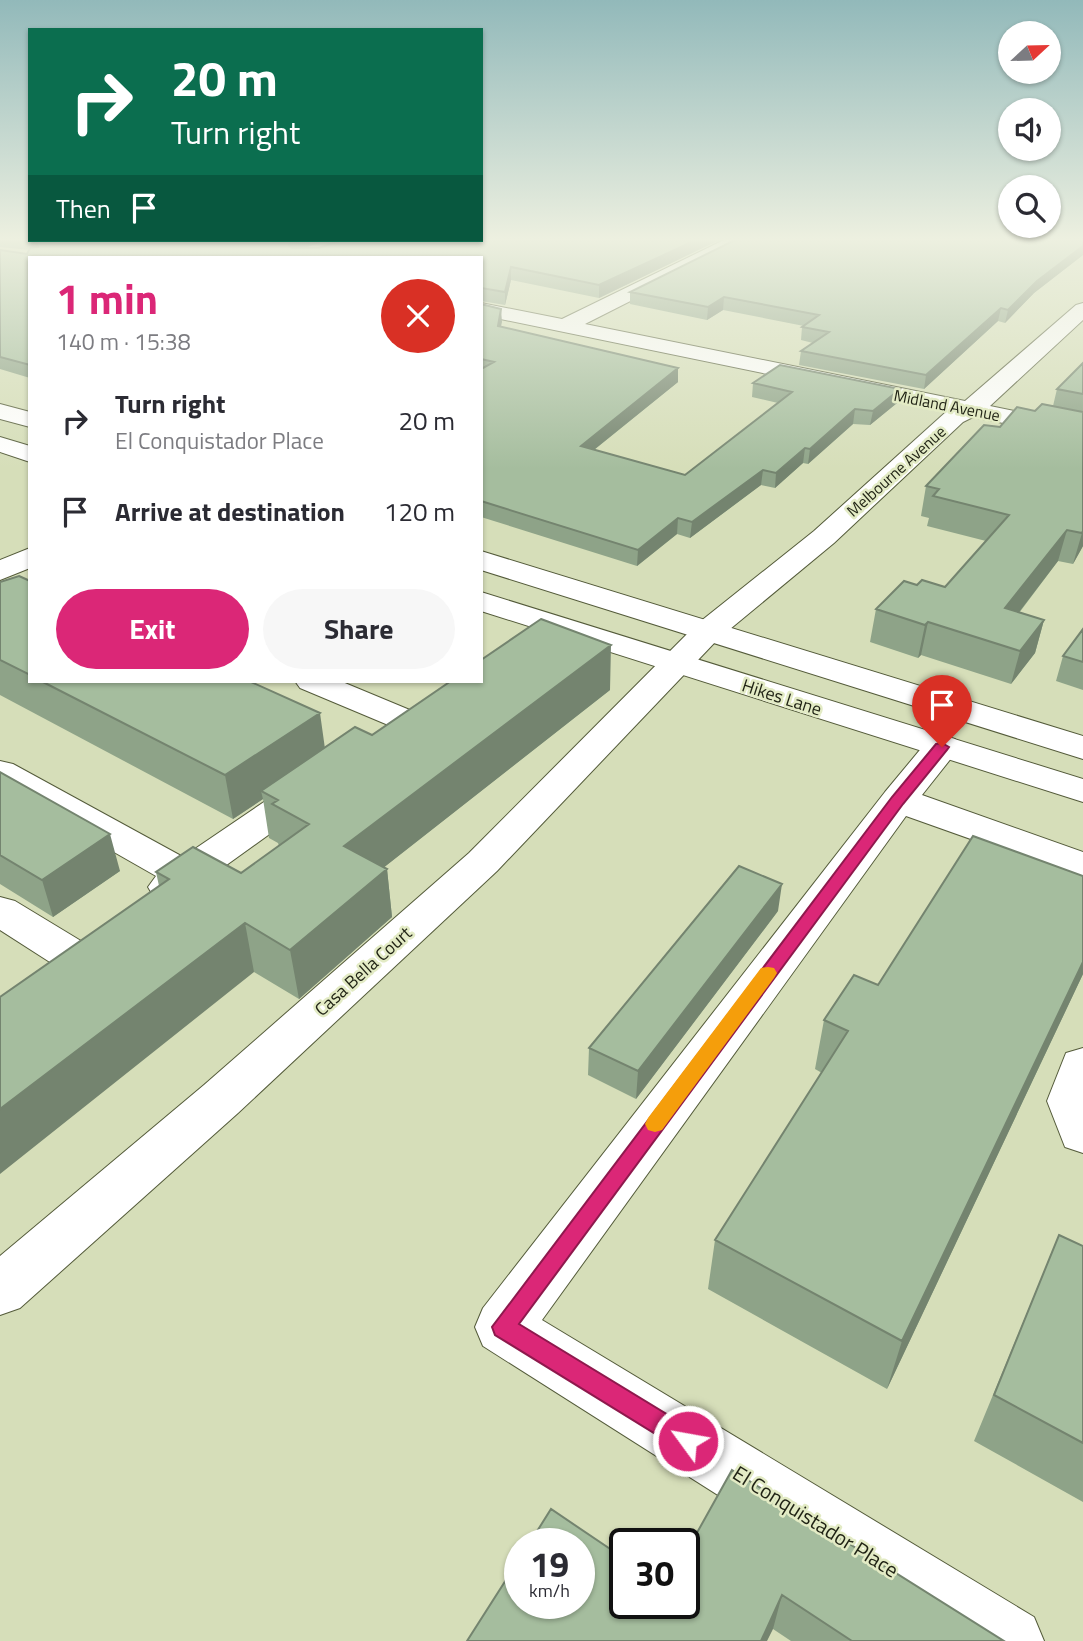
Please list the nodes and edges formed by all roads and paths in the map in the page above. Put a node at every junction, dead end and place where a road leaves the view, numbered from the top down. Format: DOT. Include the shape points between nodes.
graph roads {
  1 [pos="518,317"];
  2 [pos="584,317"];
  3 [pos="1075,317"];
  4 [pos="565,326"];
  5 [pos="968,409"];
  6 [pos="0,411"];
  7 [pos="28,419"];
  8 [pos="1083,432"];
  9 [pos="0,444"];
  10 [pos="28,453"];
  11 [pos="28,558"];
  12 [pos="483,561"];
  13 [pos="0,571"];
  14 [pos="483,602"];
  15 [pos="546,622"];
  16 [pos="707,632"];
  17 [pos="513,644"];
  18 [pos="679,664"];
  19 [pos="317,683"];
  20 [pos="439,697"];
  21 [pos="405,720"];
  22 [pos="372,744"];
  23 [pos="942,747"];
  24 [pos="1083,748"];
  25 [pos="339,767"];
  26 [pos="0,772"];
  27 [pos="1083,791"];
  28 [pos="898,800"];
  29 [pos="1083,866"];
  30 [pos="185,875"];
  31 [pos="139,907"];
  32 [pos="0,911"];
  33 [pos="105,931"];
  34 [pos="1083,1066"];
  35 [pos="1083,1133"];
  36 [pos="0,1290"];
  37 [pos="1010,1641"];
  1 -- 4 [label="street, Midland Avenue"];
  2 -- 4 [label="street"];
  3 -- 5 [label="street, Melbourne Avenue"];
  4 -- 5 [label="street, Midland Avenue"];
  5 -- 8 [label="street, Midland Avenue"];
  5 -- 16 [label="street, Melbourne Avenue" via="824,537"];
  6 -- 7 [label="street"];
  9 -- 10 [label="street"];
  11 -- 13 [label="street"];
  12 -- 16 [label="street"];
  14 -- 15 [label="street, Hikes Lane"];
  15 -- 17 [label="street"];
  15 -- 18 [label="street, Hikes Lane"];
  16 -- 18 [label="street, Casa Bella Court"];
  16 -- 24 [label="street"];
  18 -- 23 [label="street, Hikes Lane"];
  18 -- 36 [label="street, Casa Bella Court" via="483,862"];
  19 -- 21 [label="street"];
  20 -- 21 [label="street"];
  21 -- 22 [label="street"];
  23 -- 27 [label="street, Hikes Lane"];
  23 -- 28 [label="street, El Conquistador Place"];
  25 -- 30 [label="street"];
  26 -- 30 [label="street"];
  28 -- 29 [label="street"];
  28 -- 37 [label="street, El Conquistador Place" via="503,1327"];
  30 -- 31 [label="street"];
  32 -- 33 [label="street" via="56,966"];
  34 -- 35 [label="street" via="1071,1101"];
}
